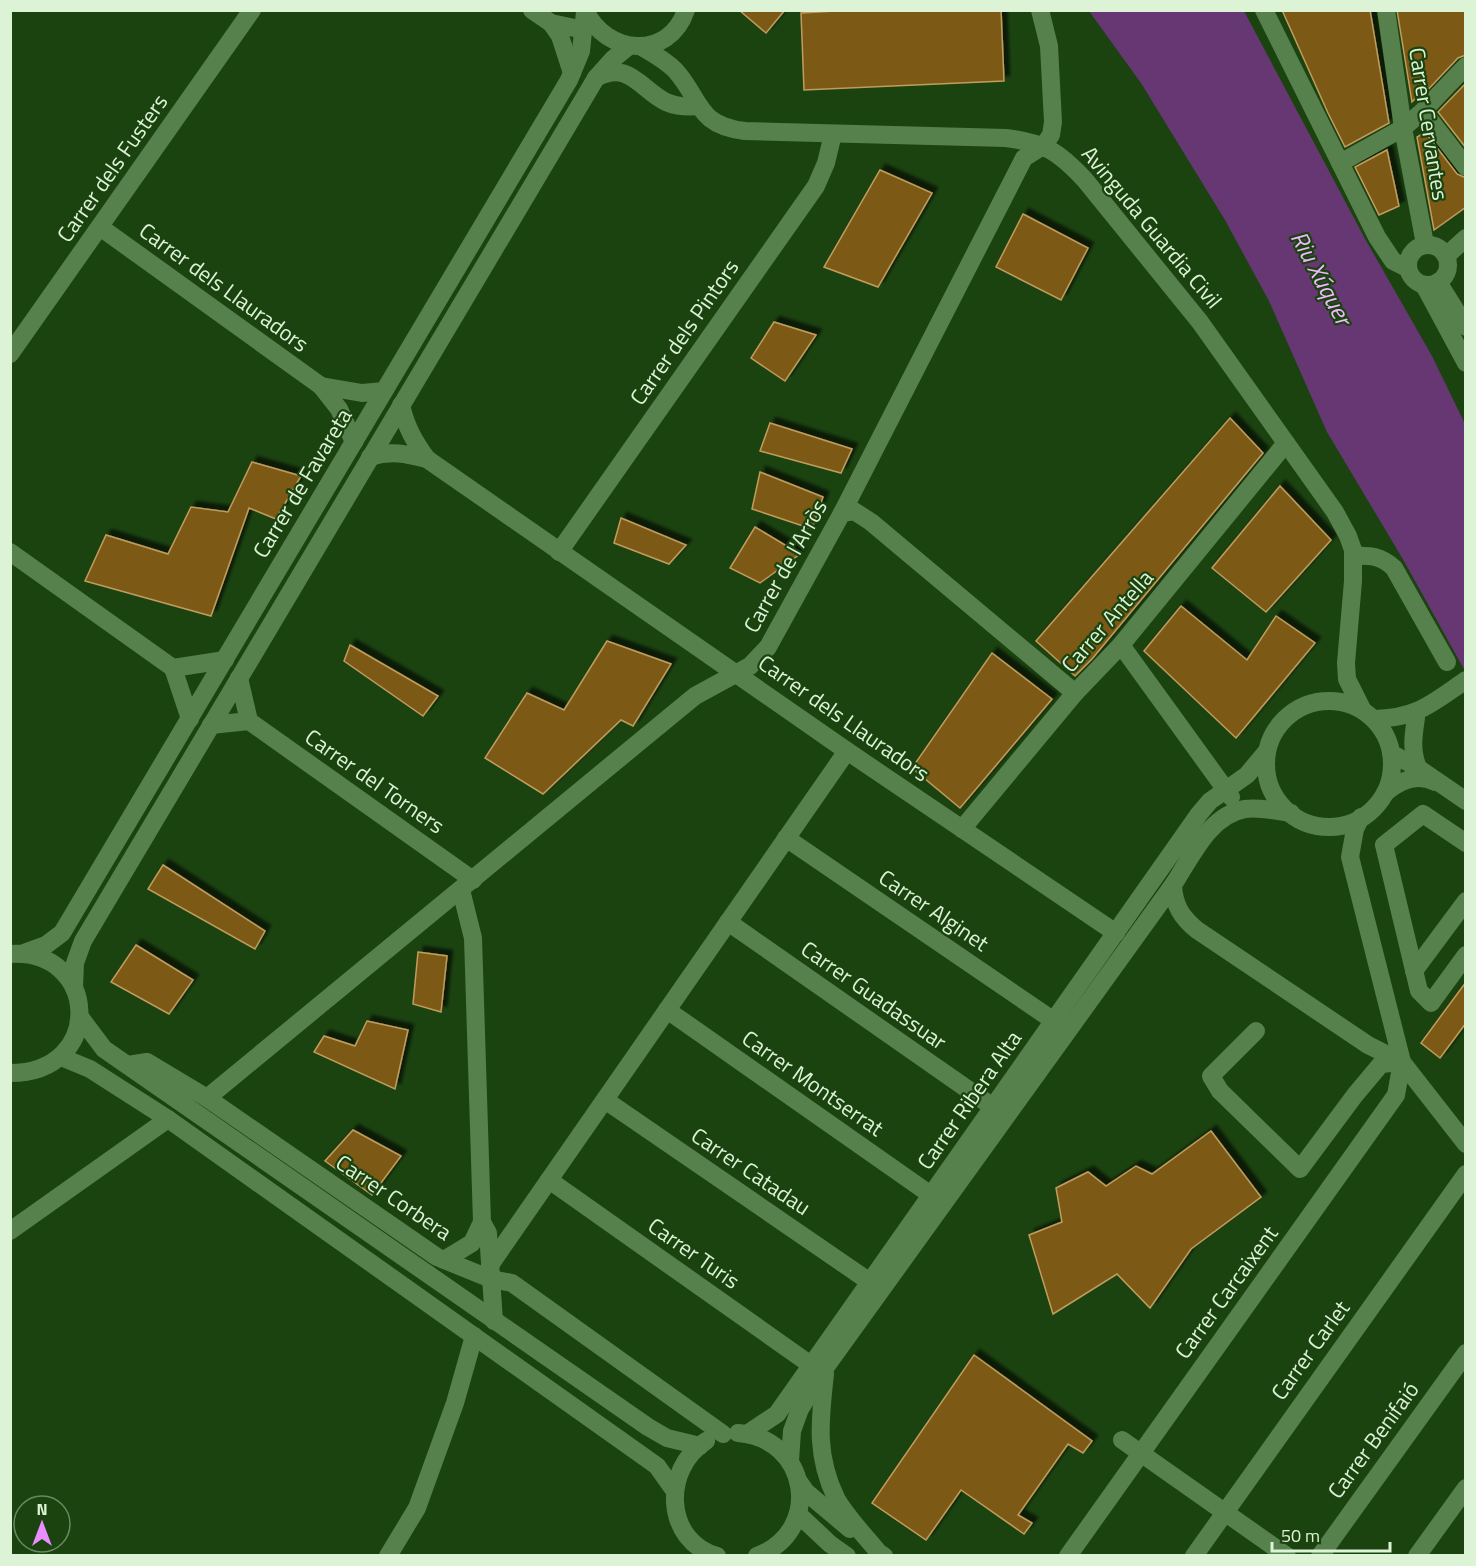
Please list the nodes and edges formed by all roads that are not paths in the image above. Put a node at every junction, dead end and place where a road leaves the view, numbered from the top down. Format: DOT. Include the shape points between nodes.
graph roads {
  1 [pos="252,10"];
  2 [pos="686,10"];
  3 [pos="1040,10"];
  4 [pos="1264,10"];
  5 [pos="1386,10"];
  6 [pos="533,11"];
  7 [pos="585,11"];
  8 [pos="550,17"];
  9 [pos="584,30"];
  10 [pos="674,31"];
  11 [pos="635,46"];
  12 [pos="1466,66"];
  13 [pos="676,72"];
  14 [pos="572,73"];
  15 [pos="596,78"];
  16 [pos="699,106"];
  17 [pos="1423,111"];
  18 [pos="1403,128"];
  19 [pos="833,134"];
  20 [pos="1043,146"];
  21 [pos="1340,163"];
  22 [pos="1466,167"];
  23 [pos="100,227"];
  24 [pos="1466,238"];
  25 [pos="1425,244"];
  26 [pos="1446,256"];
  27 [pos="1407,268"];
  28 [pos="1431,284"];
  29 [pos="1466,327"];
  30 [pos="10,354"];
  31 [pos="1466,363"];
  32 [pos="321,386"];
  33 [pos="384,391"];
  34 [pos="401,405"];
  35 [pos="354,442"];
  36 [pos="1286,443"];
  37 [pos="370,457"];
  38 [pos="428,459"];
  39 [pos="842,513"];
  40 [pos="10,552"];
  41 [pos="559,552"];
  42 [pos="1353,556"];
  43 [pos="1121,645"];
  44 [pos="225,660"];
  45 [pos="1447,662"];
  46 [pos="1346,663"];
  47 [pos="173,668"];
  48 [pos="737,673"];
  49 [pos="239,678"];
  50 [pos="1466,680"];
  51 [pos="1076,693"];
  52 [pos="1312,703"];
  53 [pos="1420,713"];
  54 [pos="1368,714"];
  55 [pos="190,719"];
  56 [pos="249,721"];
  57 [pos="211,725"];
  58 [pos="1390,747"];
  59 [pos="847,751"];
  60 [pos="1267,751"];
  61 [pos="1418,768"];
  62 [pos="1444,786"];
  63 [pos="1226,789"];
  64 [pos="1385,793"];
  65 [pos="1466,801"];
  66 [pos="1291,813"];
  67 [pos="1229,814"];
  68 [pos="1361,818"];
  69 [pos="1312,825"];
  70 [pos="962,829"];
  71 [pos="786,838"];
  72 [pos="1466,843"];
  73 [pos="1350,857"];
  74 [pos="467,885"];
  75 [pos="1173,885"];
  76 [pos="1466,901"];
  77 [pos="728,922"];
  78 [pos="1116,933"];
  79 [pos="17,953"];
  80 [pos="1466,955"];
  81 [pos="1414,971"];
  82 [pos="74,988"];
  83 [pos="667,1010"];
  84 [pos="80,1017"];
  85 [pos="1054,1021"];
  86 [pos="1256,1031"];
  87 [pos="61,1057"];
  88 [pos="1402,1062"];
  89 [pos="128,1065"];
  90 [pos="11,1073"];
  91 [pos="207,1098"];
  92 [pos="605,1100"];
  93 [pos="993,1107"];
  94 [pos="168,1119"];
  95 [pos="1466,1144"];
  96 [pos="1466,1174"];
  97 [pos="549,1180"];
  98 [pos="931,1195"];
  99 [pos="482,1222"];
  100 [pos="10,1231"];
  101 [pos="444,1260"];
  102 [pos="490,1272"];
  103 [pos="870,1282"];
  104 [pos="494,1321"];
  105 [pos="474,1336"];
  106 [pos="1466,1353"];
  107 [pos="818,1367"];
  108 [pos="723,1434"];
  109 [pos="747,1434"];
  110 [pos="1122,1440"];
  111 [pos="700,1446"];
  112 [pos="1140,1453"];
  113 [pos="790,1461"];
  114 [pos="800,1482"];
  115 [pos="1466,1488"];
  116 [pos="674,1491"];
  117 [pos="1224,1511"];
  118 [pos="798,1514"];
  119 [pos="1072,1550"];
  120 [pos="763,1553"];
  121 [pos="881,1555"];
  122 [pos="388,1556"];
  123 [pos="717,1556"];
  124 [pos="787,1556"];
  125 [pos="847,1556"];
  126 [pos="1054,1556"];
  127 [pos="1194,1556"];
  128 [pos="1287,1556"];
  129 [pos="1320,1556"];
  130 [pos="1417,1556"];
  1 -- 23 [label="street, Carrer dels Fusters"];
  2 -- 10 [label="street"];
  3 -- 20 [label="street" via="1049,46 1053,122"];
  4 -- 21 [label="street"];
  5 -- 18 [label="street, Carrer Cervantes"];
  6 -- 8 [label="street"];
  7 -- 9 [label="street, Carrer de Favareta"];
  7 -- 11 [label="street" via="603,35"];
  8 -- 9 [label="street"];
  8 -- 14 [label="street"];
  9 -- 14 [label="street, Carrer de Favareta"];
  10 -- 11 [label="street" via="658,41"];
  10 -- 13 [label="street"];
  11 -- 13 [label="street" via="667,62"];
  11 -- 15 [label="street, Carrer de Favareta" via="613,59"];
  12 -- 17 [label="street"];
  13 -- 16 [label="street, Avinguda Guardia Civil"];
  14 -- 33 [label="street, Carrer de Favareta"];
  15 -- 16 [label="street" via="606,72 629,75 667,102"];
  15 -- 34 [label="street, Carrer de Favareta"];
  16 -- 19 [label="street, Avinguda Guardia Civil" via="716,124 727,129"];
  17 -- 18 [label="street"];
  17 -- 22 [label="street"];
  18 -- 21 [label="street"];
  18 -- 25 [label="street, Carrer Cervantes"];
  19 -- 20 [label="street, Avinguda Guardia Civil" via="1006,138"];
  19 -- 41 [label="street, Carrer dels Pintors" via="816,186"];
  20 -- 36 [label="street, Avinguda Guardia Civil" via="1055,151 1085,180 1200,322"];
  20 -- 39 [label="street, Carrer de l'Arròs" via="1024,158"];
  21 -- 27 [label="street" via="1377,237 1393,261"];
  23 -- 30 [label="street, Carrer dels Fusters"];
  23 -- 32 [label="street, Carrer dels Llauradors"];
  24 -- 26 [label="street"];
  25 -- 26 [label="street" via="1437,246"];
  25 -- 27 [label="street" via="1411,253"];
  26 -- 28 [label="street" via="1446,273"];
  27 -- 28 [label="street" via="1414,280"];
  28 -- 29 [label="street"];
  28 -- 31 [label="street"];
  32 -- 33 [label="street, Carrer dels Llauradors" via="362,393"];
  32 -- 35 [label="street, Carrer dels Llauradors" via="339,409"];
  33 -- 35 [label="street, Carrer de Favareta"];
  34 -- 37 [label="street, Carrer de Favareta"];
  34 -- 38 [label="street, Carrer dels Llauradors" via="411,436"];
  35 -- 44 [label="street, Carrer de Favareta"];
  36 -- 42 [label="street, Avinguda Guardia Civil" via="1335,512"];
  36 -- 43 [label="street, Carrer Antella"];
  37 -- 38 [label="street, Carrer dels Llauradors" via="399,452"];
  37 -- 49 [label="street, Carrer de Favareta"];
  38 -- 41 [label="street, Carrer dels Llauradors"];
  39 -- 48 [label="street, Carrer de l'Arròs" via="768,647"];
  39 -- 51 [label="street" via="854,511 871,522"];
  40 -- 47 [label="street"];
  41 -- 48 [label="street, Carrer dels Llauradors"];
  42 -- 45 [label="street" via="1372,555 1394,568"];
  42 -- 46 [label="street, Avinguda Guardia Civil"];
  43 -- 51 [label="street, Carrer Antella"];
  43 -- 63 [label="street"];
  44 -- 47 [label="street"];
  44 -- 55 [label="street, Carrer de Favareta"];
  46 -- 52 [label="street, Avinguda Guardia Civil" via="1325,694"];
  46 -- 54 [label="street, Avinguda Guardia Civil" via="1347,679"];
  47 -- 55 [label="street"];
  48 -- 59 [label="street, Carrer dels Llauradors"];
  48 -- 74 [label="street, Carrer de l'Arròs" via="695,696"];
  49 -- 56 [label="street"];
  49 -- 57 [label="street, Carrer de Favareta"];
  50 -- 53 [label="street"];
  51 -- 70 [label="street, Carrer Antella"];
  52 -- 54 [label="street" via="1346,703"];
  52 -- 60 [label="street" via="1283,721"];
  53 -- 54 [label="street"];
  53 -- 58 [label="street"];
  53 -- 61 [label="street" via="1412,745"];
  54 -- 58 [label="street"];
  55 -- 79 [label="street, Carrer de Favareta" via="63,933 46,945"];
  56 -- 57 [label="street"];
  56 -- 74 [label="street, Carrer del Torners"];
  57 -- 82 [label="street, Carrer de Favareta" via="83,941 75,963"];
  58 -- 61 [label="street"];
  58 -- 64 [label="street" via="1392,767"];
  59 -- 70 [label="street, Carrer dels Llauradors"];
  59 -- 71 [label="street"];
  60 -- 63 [label="street, Carrer Ribera Alta" via="1247,775"];
  60 -- 66 [label="street" via="1268,779 1273,792"];
  61 -- 62 [label="street"];
  62 -- 64 [label="street" via="1417,778 1405,780"];
  62 -- 65 [label="street"];
  63 -- 67 [label="street" via="1232,803"];
  63 -- 78 [label="street, Carrer Ribera Alta" via="1199,814"];
  64 -- 68 [label="street"];
  66 -- 67 [label="street" via="1266,809"];
  66 -- 69 [label="street"];
  67 -- 75 [label="street, Carrer Ribera Alta" via="1210,828"];
  68 -- 69 [label="street" via="1337,825"];
  68 -- 73 [label="street"];
  69 -- 73 [label="street" via="1336,840"];
  70 -- 78 [label="street, Carrer dels Llauradors"];
  71 -- 77 [label="street"];
  71 -- 85 [label="street, Carrer Alginet"];
  72 -- 81 [label="street" via="1423,814 1384,846"];
  73 -- 88 [label="street"];
  74 -- 91 [label="street, Carrer de l'Arròs"];
  74 -- 99 [label="street" via="473,938"];
  75 -- 88 [label="street" via="1179,910 1197,930 1368,1046"];
  75 -- 107 [label="street, Carrer Ribera Alta"];
  76 -- 81 [label="street"];
  77 -- 83 [label="street"];
  77 -- 93 [label="street, Carrer Guadassuar"];
  78 -- 85 [label="street, Carrer Ribera Alta"];
  79 -- 82 [label="street" via="40,956 54,964"];
  80 -- 81 [label="street" via="1431,1003 1419,991"];
  82 -- 84 [label="street"];
  83 -- 92 [label="street"];
  83 -- 98 [label="street, Carrer Montserrat"];
  84 -- 87 [label="street" via="77,1032"];
  84 -- 89 [label="street" via="104,1049"];
  85 -- 93 [label="street, Carrer Ribera Alta"];
  86 -- 88 [label="street" via="1210,1076 1220,1091 1300,1169 1375,1070 1381,1064"];
  87 -- 90 [label="street" via="46,1067"];
  87 -- 94 [label="street" via="90,1069"];
  88 -- 95 [label="street"];
  88 -- 112 [label="street, Carrer Carcaixent" via="1396,1095"];
  89 -- 91 [label="street, Carrer Corbera" via="147,1062"];
  89 -- 104 [label="street"];
  91 -- 101 [label="street, Carrer Corbera"];
  92 -- 97 [label="street"];
  92 -- 103 [label="street, Carrer Catadau"];
  93 -- 98 [label="street, Carrer Ribera Alta"];
  94 -- 100 [label="street"];
  94 -- 105 [label="street"];
  96 -- 117 [label="street, Carrer Carlet"];
  97 -- 102 [label="street"];
  97 -- 107 [label="street, Carrer Turis"];
  98 -- 103 [label="street, Carrer Ribera Alta"];
  99 -- 101 [label="street" via="472,1243"];
  99 -- 102 [label="street" via="488,1233"];
  101 -- 102 [label="street, Carrer Corbera"];
  102 -- 104 [label="street"];
  102 -- 108 [label="street, Carrer Corbera" via="512,1283"];
  103 -- 107 [label="street, Carrer Ribera Alta"];
  104 -- 111 [label="street" via="648,1427 667,1438"];
  105 -- 116 [label="street" via="657,1466"];
  105 -- 122 [label="street" via="455,1403 417,1508"];
  106 -- 129 [label="street, Carrer Benifaió"];
  107 -- 109 [label="street, Carrer Ribera Alta" via="777,1414"];
  107 -- 113 [label="street, Carrer Ribera Alta" via="792,1431"];
  107 -- 121 [label="street" via="819,1432 826,1471 837,1500"];
  108 -- 109 [label="street"];
  108 -- 111 [label="street"];
  109 -- 113 [label="street" via="763,1438"];
  110 -- 112 [label="street"];
  111 -- 116 [label="street" via="678,1473"];
  112 -- 117 [label="street"];
  112 -- 119 [label="street, Carrer Carcaixent"];
  113 -- 114 [label="street"];
  114 -- 118 [label="street"];
  114 -- 121 [label="street" via="806,1492"];
  115 -- 130 [label="street"];
  116 -- 123 [label="street" via="675,1510 683,1528 695,1543"];
  117 -- 127 [label="street, Carrer Carlet"];
  117 -- 128 [label="street"];
  118 -- 120 [label="street" via="782,1542"];
  118 -- 125 [label="street"];
  119 -- 126 [label="street, Carrer Carcaixent"];
  120 -- 124 [label="street"];
}
